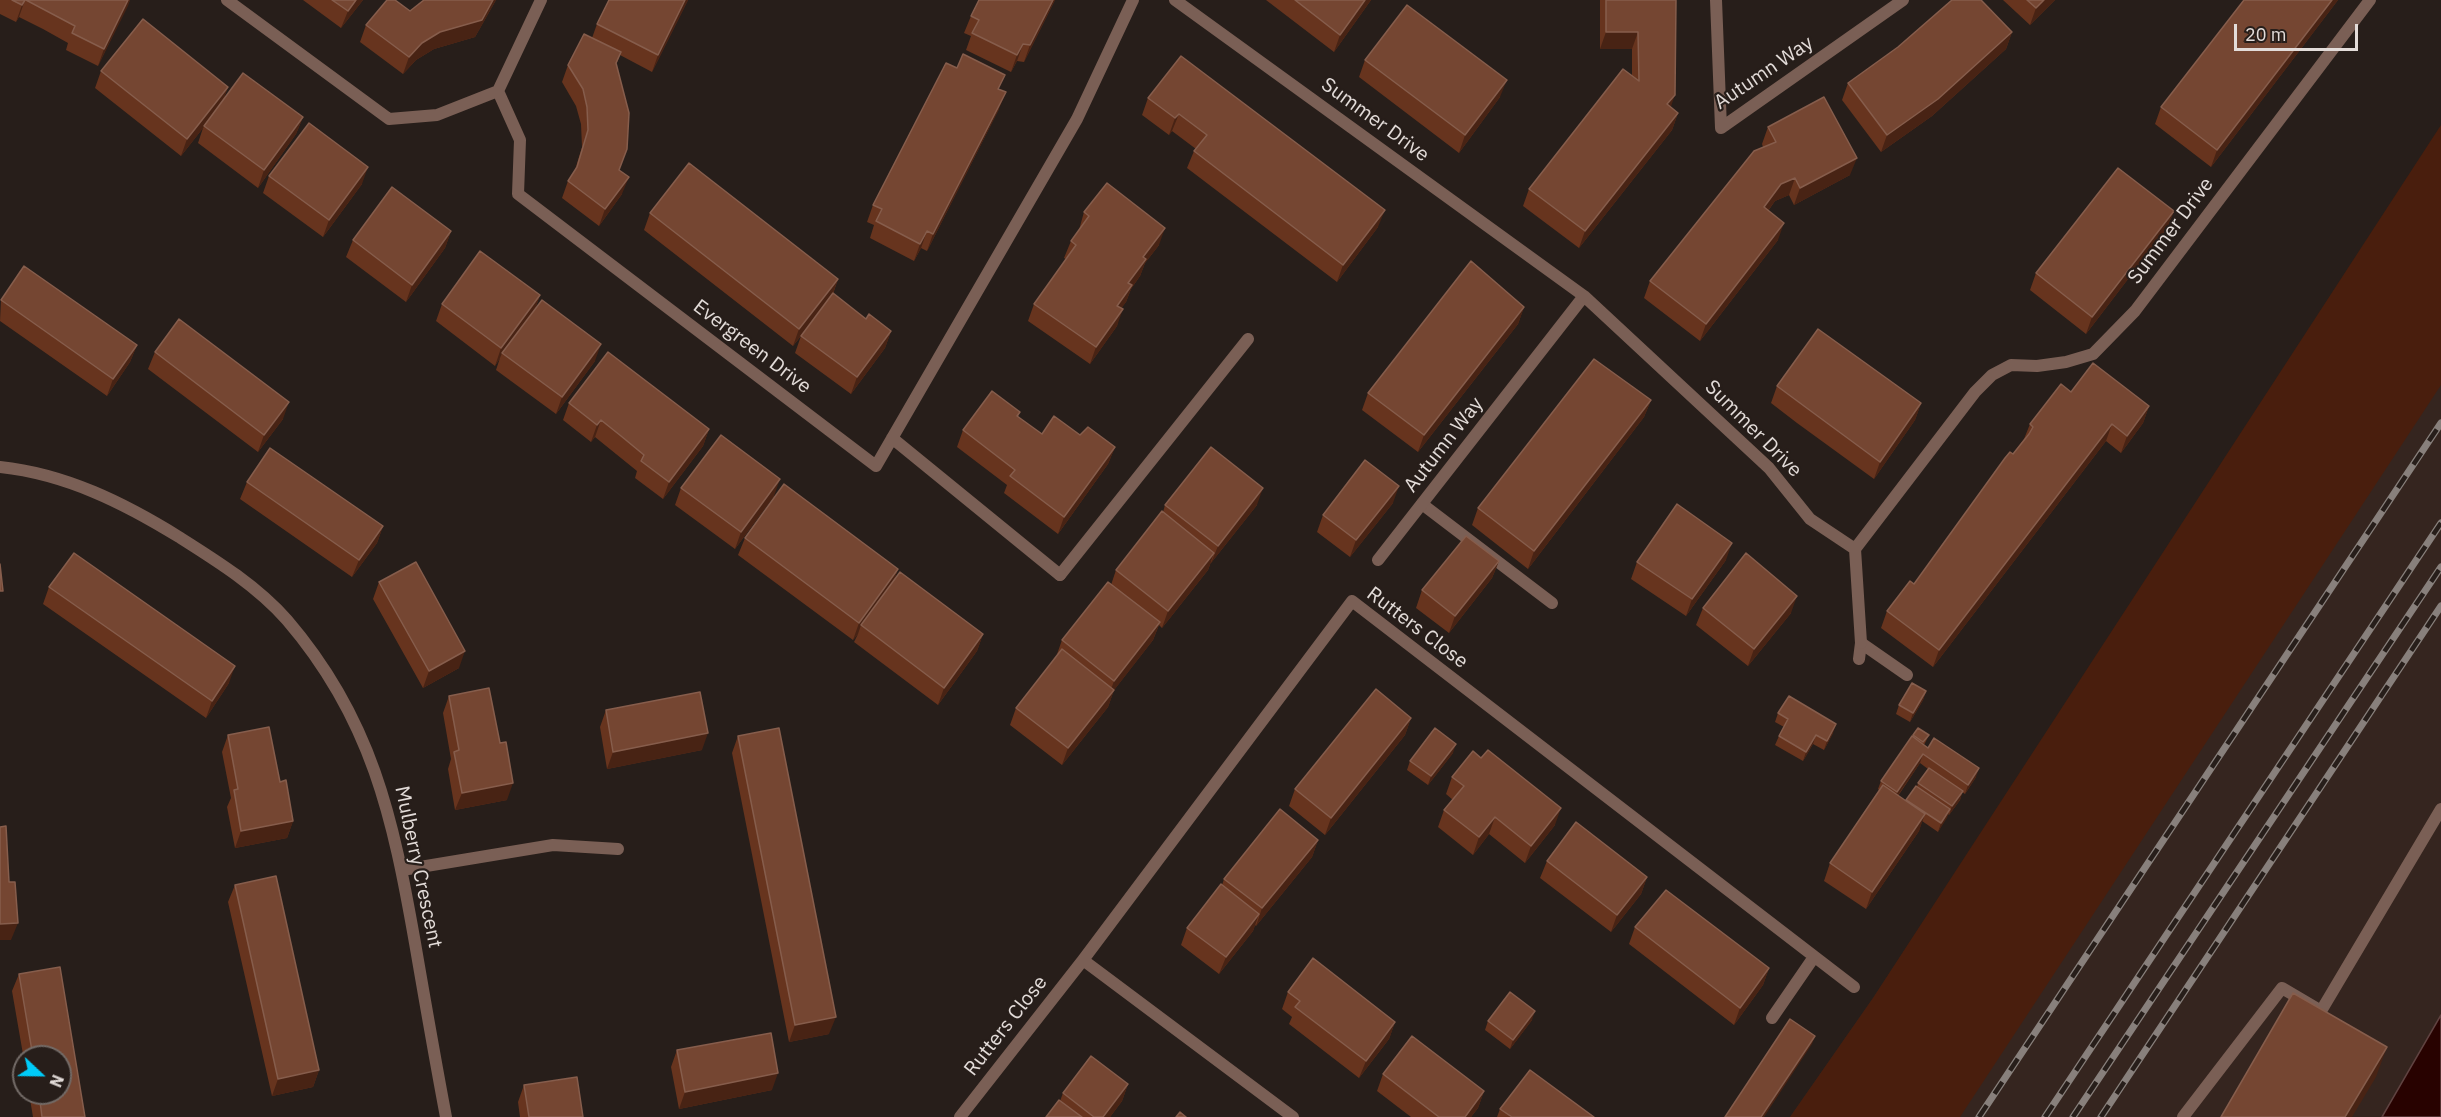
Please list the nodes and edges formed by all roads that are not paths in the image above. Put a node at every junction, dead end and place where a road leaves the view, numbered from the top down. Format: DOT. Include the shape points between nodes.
graph roads {
  1 [pos="226,0"];
  2 [pos="541,0"];
  3 [pos="1133,0"];
  4 [pos="1175,0"];
  5 [pos="1716,0"];
  6 [pos="1903,0"];
  7 [pos="2370,0"];
  8 [pos="498,91"];
  9 [pos="1584,296"];
  10 [pos="1248,339"];
  11 [pos="892,438"];
  12 [pos="0,467"];
  13 [pos="1422,504"];
  14 [pos="1855,549"];
  15 [pos="1378,560"];
  16 [pos="1552,603"];
  17 [pos="1861,644"];
  18 [pos="1859,659"];
  19 [pos="1907,675"];
  20 [pos="2441,808"];
  21 [pos="618,849"];
  22 [pos="402,870"];
  23 [pos="1814,957"];
  24 [pos="1083,960"];
  25 [pos="1854,987"];
  26 [pos="1772,1018"];
  27 [pos="446,1117"];
  28 [pos="960,1117"];
  29 [pos="1293,1117"];
  30 [pos="2183,1117"];
  1 -- 8 [label="street" via="389,119 437,115"];
  2 -- 8 [label="street"];
  3 -- 11 [label="street, Evergreen Drive" via="1077,119"];
  4 -- 9 [label="street, Summer Drive"];
  5 -- 6 [label="street, Autumn Way" via="1721,128"];
  7 -- 14 [label="street, Summer Drive" via="2135,311 2093,354 2037,366 2011,365 1992,375"];
  8 -- 11 [label="street, Evergreen Drive" via="520,140 518,194 876,466"];
  9 -- 13 [label="street, Autumn Way"];
  9 -- 14 [label="street, Summer Drive" via="1769,468 1810,519"];
  10 -- 11 [label="street" via="1060,575"];
  12 -- 22 [label="street, Mulberry Crescent" via="57,477 155,522 217,561 285,619 345,700 382,787"];
  13 -- 15 [label="street, Autumn Way"];
  13 -- 16 [label="street"];
  14 -- 17 [label="street"];
  17 -- 18 [label="street"];
  17 -- 19 [label="street"];
  20 -- 30 [label="street" via="2321,1011 2282,988"];
  21 -- 22 [label="street" via="553,845"];
  22 -- 27 [label="street, Mulberry Crescent"];
  23 -- 24 [label="street, Rutters Close" via="1352,601"];
  23 -- 25 [label="street"];
  23 -- 26 [label="street"];
  24 -- 28 [label="street, Rutters Close"];
  24 -- 29 [label="street"];
}
